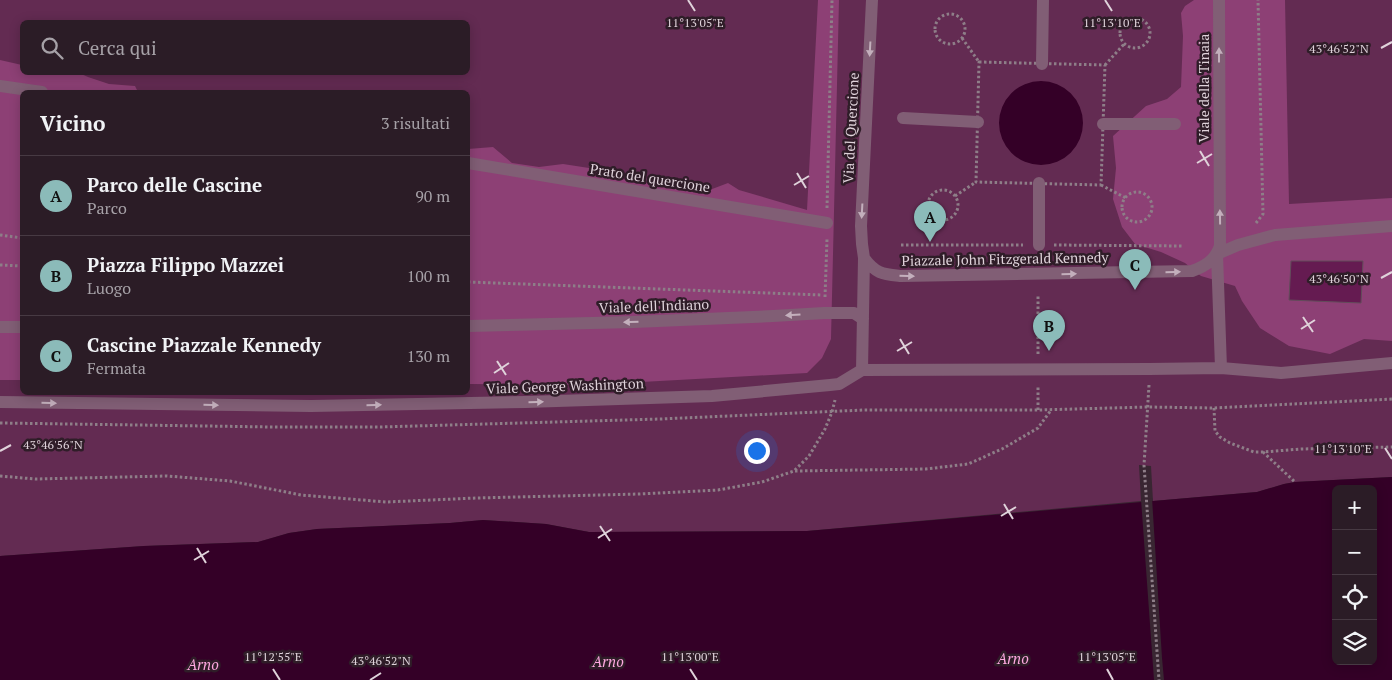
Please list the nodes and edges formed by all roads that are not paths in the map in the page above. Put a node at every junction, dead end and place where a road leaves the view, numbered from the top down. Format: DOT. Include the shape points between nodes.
graph roads {
  1 [pos="872,0"];
  2 [pos="1043,0"];
  3 [pos="1220,0"];
  4 [pos="1042,64"];
  5 [pos="0,86"];
  6 [pos="28,90"];
  7 [pos="903,118"];
  8 [pos="978,122"];
  9 [pos="1103,124"];
  10 [pos="1176,124"];
  11 [pos="470,163"];
  12 [pos="1039,183"];
  13 [pos="827,223"];
  14 [pos="1392,226"];
  15 [pos="1039,245"];
  16 [pos="864,258"];
  17 [pos="1214,258"];
  18 [pos="863,319"];
  19 [pos="470,326"];
  20 [pos="0,327"];
  21 [pos="20,327"];
  22 [pos="1392,364"];
  23 [pos="1221,368"];
  24 [pos="862,370"];
  25 [pos="0,402"];
  1 -- 16 [label="street, Via del Quercione, one-way" via="861,226"];
  2 -- 4 [label="street"];
  17 -- 3 [label="street, Viale della Tinaia, one-way" via="1220,246"];
  5 -- 6 [label="street"];
  7 -- 8 [label="street"];
  9 -- 10 [label="street"];
  11 -- 13 [label="street, Prato del quercione"];
  12 -- 15 [label="street, Piazzale John Fitzgerald Kennedy"];
  14 -- 17 [label="street, Piazzale John Fitzgerald Kennedy" via="1275,235 1238,245"];
  16 -- 17 [label="street, Piazzale John Fitzgerald Kennedy, one-way" via="877,272 901,276 1192,271 1202,268"];
  16 -- 18 [label="street, Via del Quercione"];
  17 -- 23 [label="street"];
  18 -- 19 [label="street, Viale dell'Indiano, one-way" via="854,313 842,313"];
  18 -- 24 [label="street, Via del Quercione"];
  20 -- 21 [label="street"];
  22 -- 23 [label="street" via="1281,373"];
  23 -- 24 [label="street"];
  25 -- 24 [label="street, Viale George Washington, one-way" via="310,406 712,396 834,384"];
}
